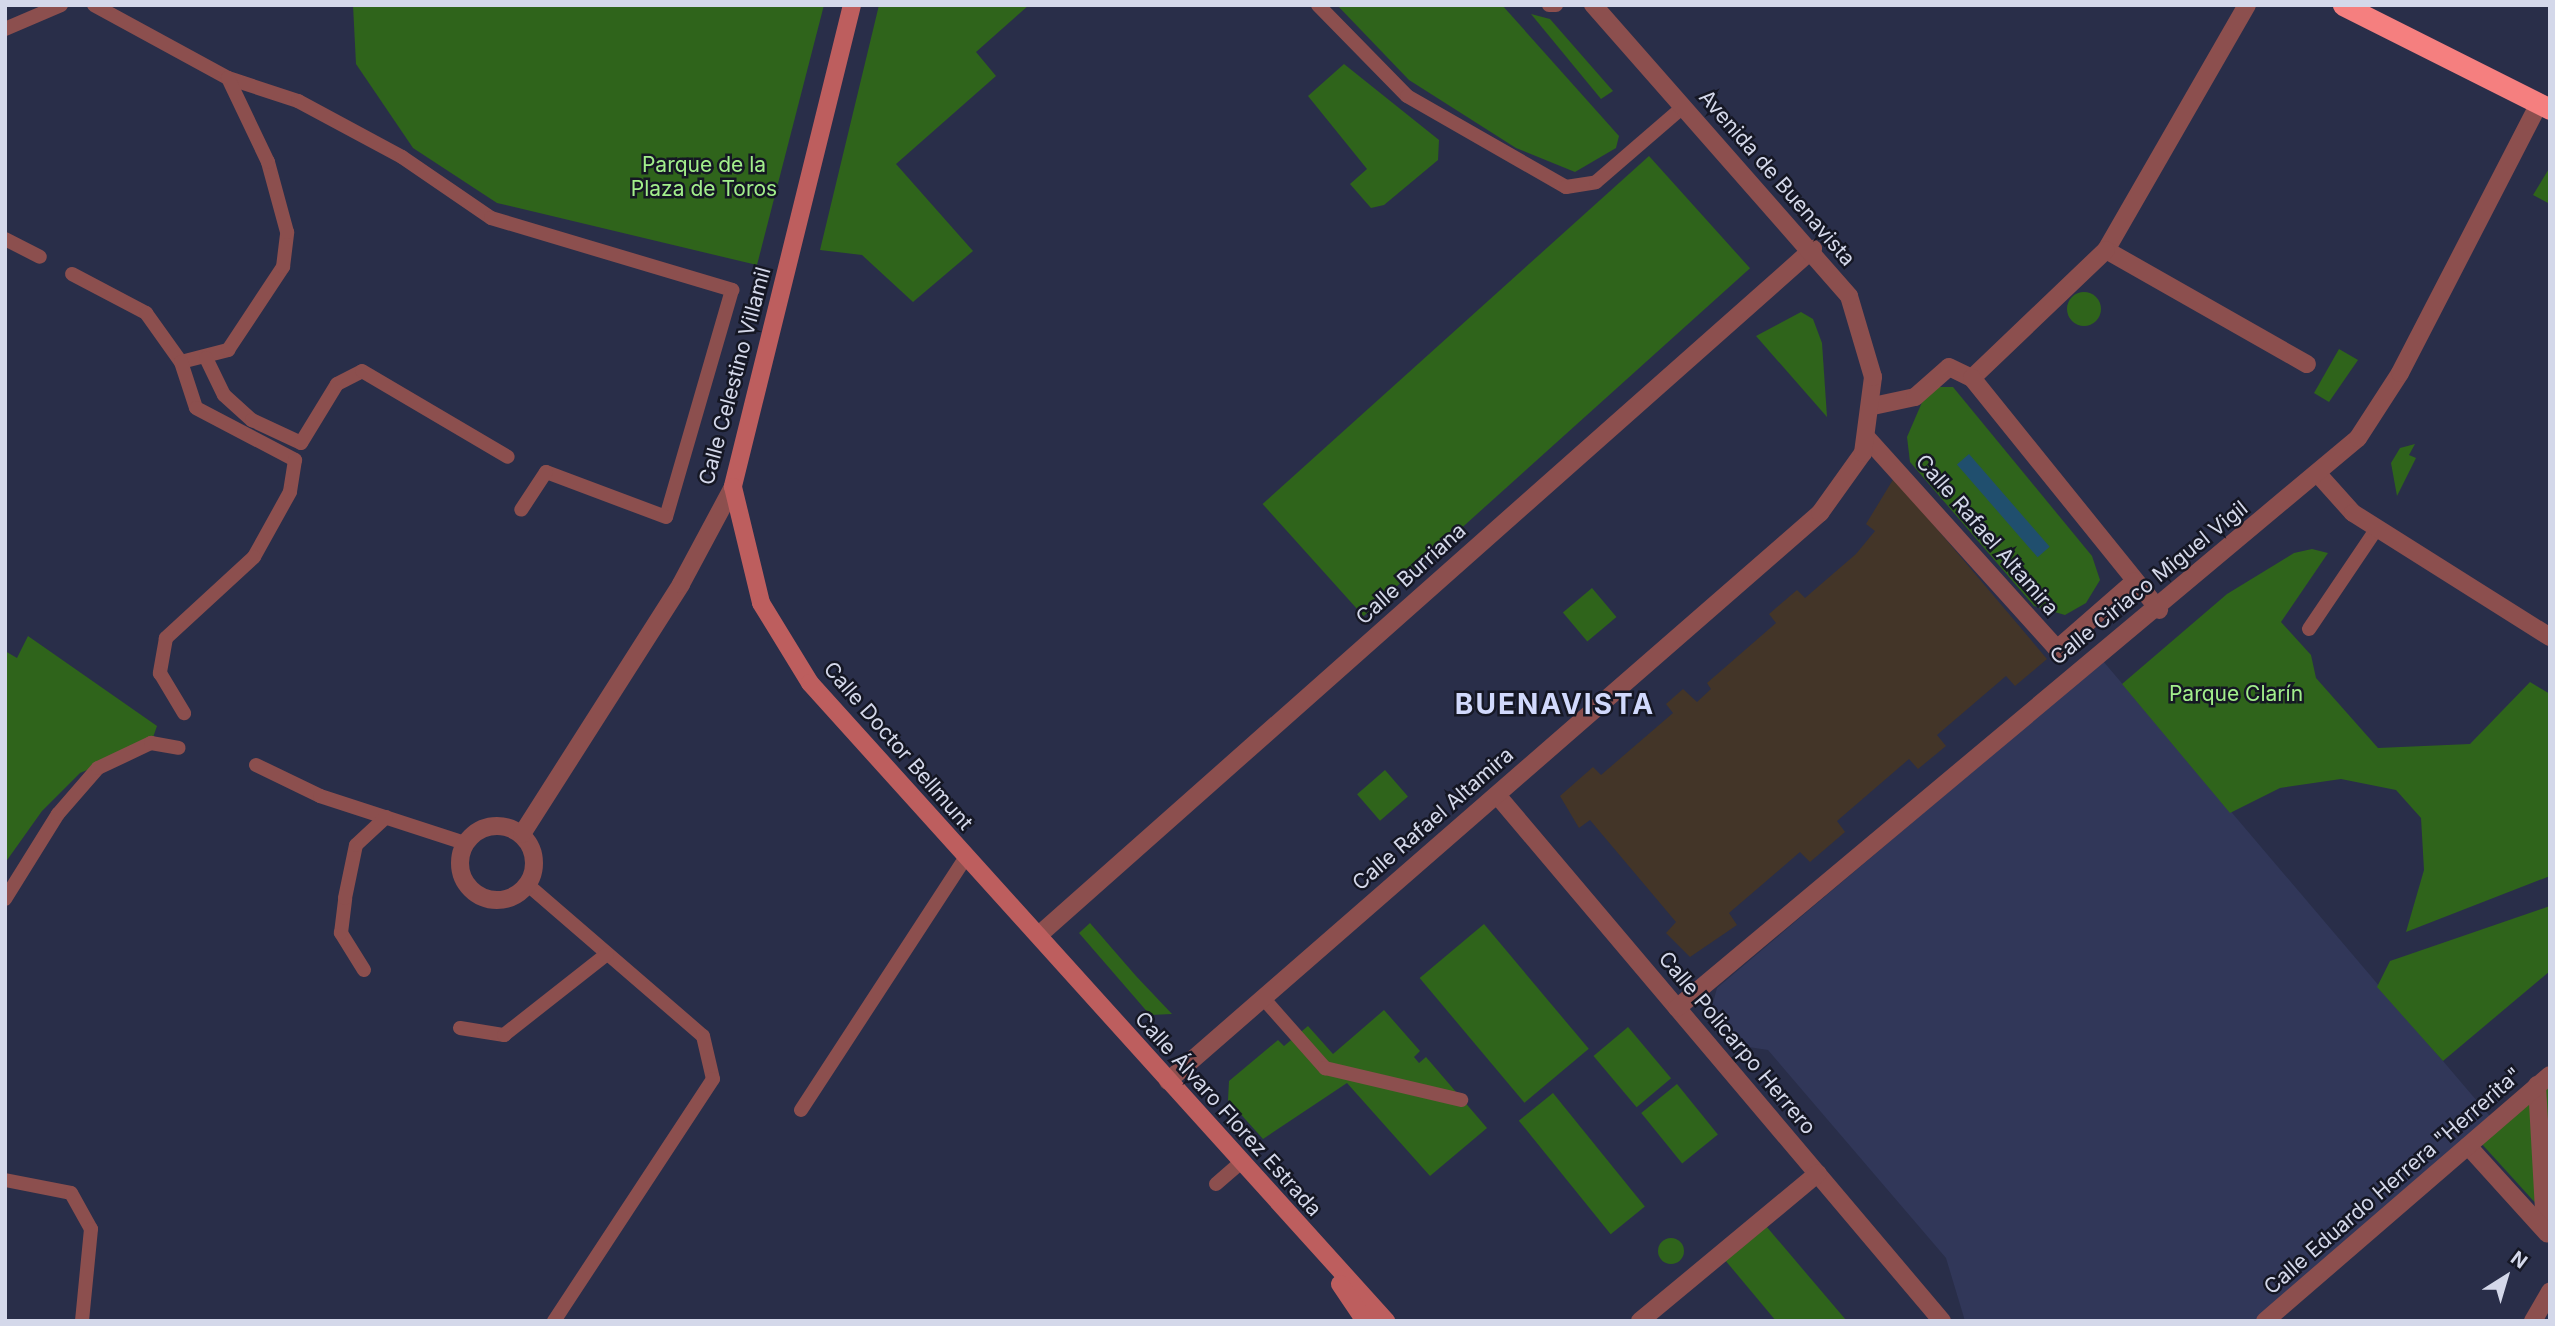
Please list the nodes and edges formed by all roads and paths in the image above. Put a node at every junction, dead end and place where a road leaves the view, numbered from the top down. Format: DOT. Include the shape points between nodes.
graph roads {
  1 [pos="61,5"];
  2 [pos="94,5"];
  3 [pos="852,5"];
  4 [pos="1318,5"];
  5 [pos="1549,5"];
  6 [pos="1556,5"];
  7 [pos="1593,5"];
  8 [pos="2247,5"];
  9 [pos="2343,5"];
  10 [pos="5,29"];
  11 [pos="228,78"];
  12 [pos="1684,106"];
  13 [pos="2544,107"];
  14 [pos="5,239"];
  15 [pos="1813,249"];
  16 [pos="2106,250"];
  17 [pos="40,257"];
  18 [pos="72,274"];
  19 [pos="206,358"];
  20 [pos="181,362"];
  21 [pos="2307,364"];
  22 [pos="1972,378"];
  23 [pos="1873,406"];
  24 [pos="1868,439"];
  25 [pos="508,457"];
  26 [pos="2318,474"];
  27 [pos="733,487"];
  28 [pos="521,510"];
  29 [pos="2377,528"];
  30 [pos="2135,581"];
  31 [pos="2159,610"];
  32 [pos="2309,629"];
  33 [pos="2550,637"];
  34 [pos="184,713"];
  35 [pos="179,748"];
  36 [pos="256,765"];
  37 [pos="1497,795"];
  38 [pos="386,817"];
  39 [pos="522,834"];
  40 [pos="465,843"];
  41 [pos="965,858"];
  42 [pos="528,885"];
  43 [pos="5,899"];
  44 [pos="1040,934"];
  45 [pos="607,954"];
  46 [pos="364,970"];
  47 [pos="1263,998"];
  48 [pos="1677,1008"];
  49 [pos="460,1028"];
  50 [pos="1168,1080"];
  51 [pos="2543,1080"];
  52 [pos="1461,1100"];
  53 [pos="801,1110"];
  54 [pos="2468,1146"];
  55 [pos="1241,1162"];
  56 [pos="1818,1173"];
  57 [pos="5,1180"];
  58 [pos="1216,1184"];
  59 [pos="2547,1233"];
  60 [pos="1317,1249"];
  61 [pos="2550,1291"];
  62 [pos="82,1321"];
  63 [pos="554,1321"];
  64 [pos="1365,1321"];
  65 [pos="1386,1321"];
  66 [pos="1640,1321"];
  67 [pos="1942,1321"];
  68 [pos="2265,1321"];
  69 [pos="2533,1321"];
  1 -- 10 [label="lane"];
  2 -- 11 [label="lane"];
  3 -- 27 [label="main road, Calle Celestino Villamil"];
  4 -- 12 [label="lane" via="1407,96 1566,187 1596,182"];
  5 -- 6 [label="lane"];
  7 -- 12 [label="street, Avenida de Buenavista"];
  8 -- 16 [label="street"];
  9 -- 13 [label="highway"];
  11 -- 19 [label="lane" via="268,162 287,232 276,278 228,350"];
  11 -- 28 [label="lane" via="298,101 402,156 491,218 732,290 666,517 546,472"];
  12 -- 15 [label="street, Avenida de Buenavista"];
  13 -- 26 [label="street, Calle Ciriaco Miguel Vigil" via="2400,373 2358,438"];
  14 -- 17 [label="lane"];
  15 -- 23 [label="street, Avenida de Buenavista" via="1861,320"];
  15 -- 44 [label="street, Calle Burriana"];
  16 -- 21 [label="street"];
  16 -- 22 [label="street"];
  18 -- 20 [label="lane" via="146,313"];
  19 -- 20 [label="lane"];
  19 -- 25 [label="lane" via="224,395 252,419 302,443 337,384 362,371"];
  20 -- 34 [label="lane" via="196,408 295,460 290,492 254,557 166,638 160,673"];
  22 -- 23 [label="street" via="1949,368 1915,397"];
  22 -- 30 [label="street"];
  23 -- 24 [label="street, Calle Rafael Altamira"];
  24 -- 30 [label="street, Calle Rafael Altamira" via="2056,649"];
  24 -- 37 [label="street, Calle Rafael Altamira" via="1820,513"];
  26 -- 29 [label="street"];
  26 -- 31 [label="street, Calle Ciriaco Miguel Vigil"];
  27 -- 39 [label="street, Calle Celestino Villamil" via="681,584"];
  27 -- 41 [label="main road, Calle Doctor Bellmunt" via="761,603 803,671"];
  29 -- 32 [label="lane"];
  29 -- 33 [label="street"];
  30 -- 31 [label="street"];
  31 -- 48 [label="street, Calle Ciriaco Miguel Vigil" via="2136,620"];
  35 -- 43 [label="lane" via="150,743 98,768 58,814"];
  36 -- 38 [label="lane"];
  37 -- 47 [label="street, Calle Rafael Altamira"];
  37 -- 48 [label="street, Calle Policarpo Herrero"];
  38 -- 40 [label="lane"];
  38 -- 46 [label="lane" via="356,845 345,898 341,933"];
  39 -- 40 [label="street" via="498,825"];
  39 -- 42 [label="street" via="534,853"];
  40 -- 42 [label="street" via="463,880 482,898 507,899"];
  41 -- 44 [label="main road, Calle Doctor Bellmunt"];
  41 -- 53 [label="lane"];
  42 -- 45 [label="lane"];
  44 -- 50 [label="main road, Calle Álvaro Florez Estrada"];
  45 -- 49 [label="lane" via="503,1035"];
  45 -- 63 [label="lane" via="703,1036 713,1079"];
  47 -- 50 [label="street, Calle Rafael Altamira"];
  47 -- 52 [label="lane" via="1325,1068"];
  48 -- 56 [label="street, Calle Policarpo Herrero"];
  50 -- 55 [label="main road, Calle Álvaro Florez Estrada"];
  51 -- 54 [label="street, Calle Eduardo Herrera \"Herrerita\""];
  51 -- 59 [label="street"];
  54 -- 59 [label="street"];
  54 -- 68 [label="street, Calle Eduardo Herrera \"Herrerita\""];
  55 -- 58 [label="lane"];
  55 -- 60 [label="main road, Calle Álvaro Florez Estrada"];
  56 -- 66 [label="street"];
  56 -- 67 [label="street, Calle Policarpo Herrero"];
  57 -- 62 [label="lane" via="71,1193 91,1230"];
  60 -- 64 [label="main road"];
  60 -- 65 [label="main road, Calle Álvaro Florez Estrada"];
  61 -- 69 [label="street"];
}
